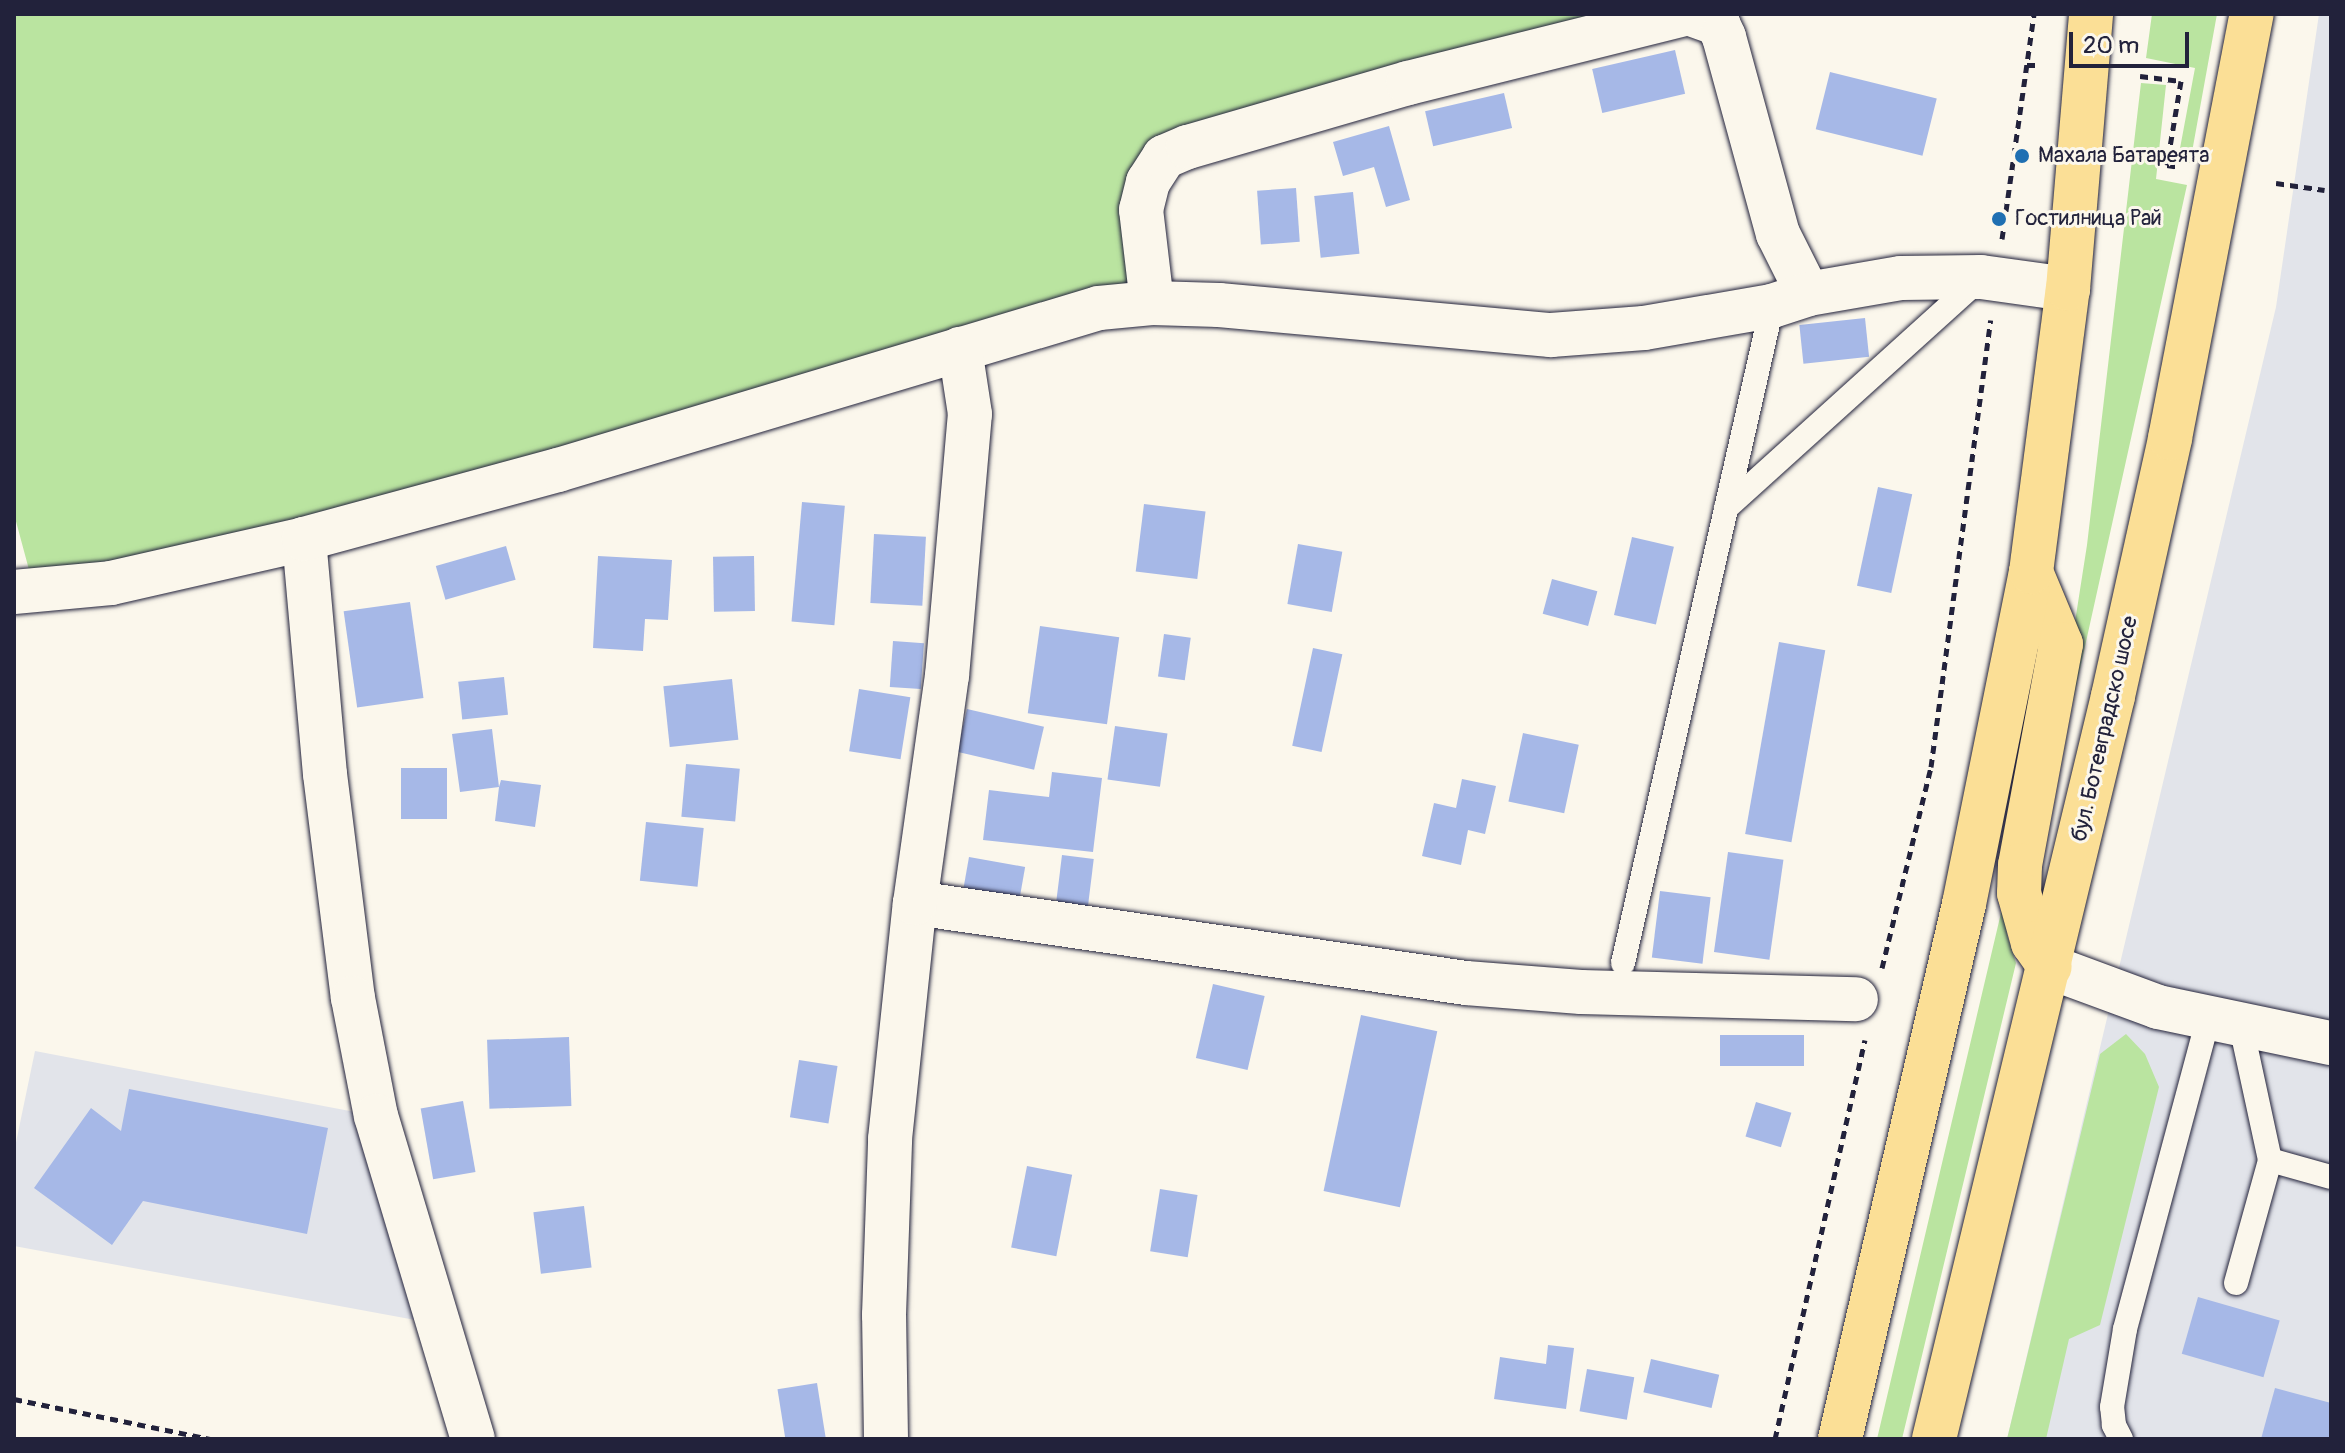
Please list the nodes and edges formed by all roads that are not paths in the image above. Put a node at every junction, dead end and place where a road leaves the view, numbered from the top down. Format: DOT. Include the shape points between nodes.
graph roads {
  1 [pos="1688,14"];
  2 [pos="2091,14"];
  3 [pos="2252,14"];
  4 [pos="1989,279"];
  5 [pos="2068,289"];
  6 [pos="1790,300"];
  7 [pos="1152,303"];
  8 [pos="960,349"];
  9 [pos="1726,508"];
  10 [pos="304,539"];
  11 [pos="2031,572"];
  12 [pos="14,592"];
  13 [pos="915,903"];
  14 [pos="1623,963"];
  15 [pos="2050,967"];
  16 [pos="1869,1000"];
  17 [pos="2224,1023"];
  18 [pos="2331,1043"];
  19 [pos="2270,1160"];
  20 [pos="2331,1177"];
  21 [pos="2236,1283"];
  22 [pos="473,1439"];
  23 [pos="886,1439"];
  24 [pos="1840,1439"];
  25 [pos="1934,1439"];
  26 [pos="2121,1439"];
  1 -- 6 [label="street" via="1718,24 1724,37 1778,234"];
  1 -- 7 [label="street" via="1408,83 1164,157 1148,182 1141,210"];
  2 -- 5 [label="main road"];
  3 -- 15 [label="main road, бул. Ботевградско шосе" via="2170,438"];
  4 -- 5 [label="street"];
  4 -- 6 [label="street" via="1901,278"];
  4 -- 9 [label="lane"];
  5 -- 11 [label="main road"];
  6 -- 7 [label="street" via="1644,328 1551,335"];
  6 -- 9 [label="lane"];
  7 -- 8 [label="street" via="1099,308"];
  8 -- 10 [label="street" via="558,470"];
  8 -- 13 [label="street" via="969,428 947,676"];
  9 -- 14 [label="lane"];
  10 -- 12 [label="street" via="111,583"];
  10 -- 22 [label="street" via="325,774 353,998 376,1116"];
  11 -- 15 [label="main road" via="2061,644 2019,893 2029,932"];
  11 -- 24 [label="main road" via="1970,874"];
  13 -- 16 [label="street" via="1466,983 1581,992"];
  13 -- 23 [label="street" via="890,1139"];
  15 -- 17 [label="street" via="2158,1007"];
  15 -- 25 [label="main road, бул. Ботевградско шосе"];
  17 -- 18 [label="street"];
  17 -- 19 [label="lane"];
  17 -- 26 [label="lane" via="2125,1329 2112,1407"];
  19 -- 20 [label="lane"];
  19 -- 21 [label="lane"];
}
